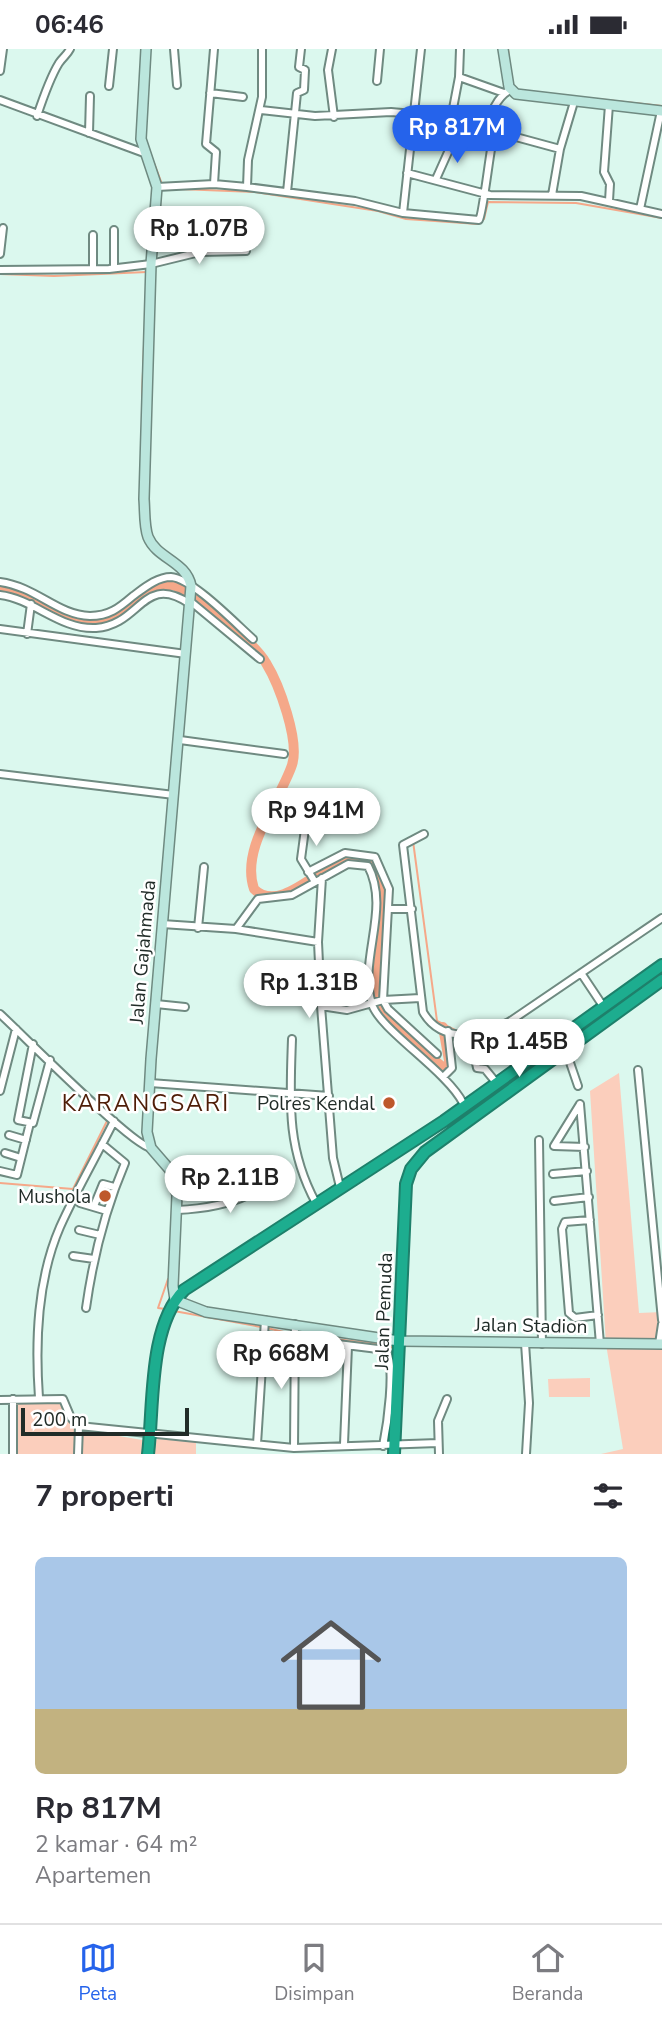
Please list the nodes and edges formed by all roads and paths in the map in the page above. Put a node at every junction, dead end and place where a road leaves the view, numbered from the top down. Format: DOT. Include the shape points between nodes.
graph roads {
  1 [pos="4,49"];
  2 [pos="70,49"];
  3 [pos="113,49"];
  4 [pos="146,49"];
  5 [pos="174,49"];
  6 [pos="214,49"];
  7 [pos="262,49"];
  8 [pos="300,49"];
  9 [pos="332,49"];
  10 [pos="380,49"];
  11 [pos="421,49"];
  12 [pos="460,49"];
  13 [pos="503,49"];
  14 [pos="0,71"];
  15 [pos="459,77"];
  16 [pos="377,81"];
  17 [pos="177,85"];
  18 [pos="109,86"];
  19 [pos="507,92"];
  20 [pos="211,93"];
  21 [pos="90,96"];
  22 [pos="243,97"];
  23 [pos="0,100"];
  24 [pos="574,102"];
  25 [pos="609,105"];
  26 [pos="261,110"];
  27 [pos="662,111"];
  28 [pos="38,114"];
  29 [pos="413,114"];
  30 [pos="296,115"];
  31 [pos="334,117"];
  32 [pos="451,119"];
  33 [pos="89,131"];
  34 [pos="494,133"];
  35 [pos="453,141"];
  36 [pos="560,149"];
  37 [pos="143,151"];
  38 [pos="407,173"];
  39 [pos="436,179"];
  40 [pos="214,184"];
  41 [pos="161,186"];
  42 [pos="247,187"];
  43 [pos="287,192"];
  44 [pos="483,193"];
  45 [pos="552,195"];
  46 [pos="609,201"];
  47 [pos="640,209"];
  48 [pos="403,213"];
  49 [pos="662,214"];
  50 [pos="3,228"];
  51 [pos="114,230"];
  52 [pos="93,235"];
  53 [pos="246,251"];
  54 [pos="0,254"];
  55 [pos="151,264"];
  56 [pos="114,268"];
  57 [pos="93,269"];
  58 [pos="0,270"];
  59 [pos="0,582"];
  60 [pos="188,591"];
  61 [pos="0,594"];
  62 [pos="31,604"];
  63 [pos="0,629"];
  64 [pos="27,634"];
  65 [pos="253,639"];
  66 [pos="181,653"];
  67 [pos="260,659"];
  68 [pos="180,740"];
  69 [pos="284,754"];
  70 [pos="0,774"];
  71 [pos="170,794"];
  72 [pos="305,828"];
  73 [pos="424,834"];
  74 [pos="371,862"];
  75 [pos="204,867"];
  76 [pos="309,873"];
  77 [pos="317,880"];
  78 [pos="388,909"];
  79 [pos="412,909"];
  80 [pos="662,918"];
  81 [pos="169,925"];
  82 [pos="198,928"];
  83 [pos="236,929"];
  84 [pos="318,942"];
  85 [pos="662,965"];
  86 [pos="580,972"];
  87 [pos="662,980"];
  88 [pos="420,998"];
  89 [pos="377,1002"];
  90 [pos="156,1005"];
  91 [pos="321,1006"];
  92 [pos="603,1006"];
  93 [pos="186,1007"];
  94 [pos="0,1014"];
  95 [pos="16,1029"];
  96 [pos="445,1030"];
  97 [pos="470,1035"];
  98 [pos="292,1039"];
  99 [pos="33,1044"];
  100 [pos="565,1048"];
  101 [pos="437,1054"];
  102 [pos="50,1060"];
  103 [pos="638,1070"];
  104 [pos="444,1076"];
  105 [pos="150,1083"];
  106 [pos="491,1084"];
  107 [pos="578,1086"];
  108 [pos="0,1091"];
  109 [pos="290,1095"];
  110 [pos="329,1096"];
  111 [pos="467,1101"];
  112 [pos="114,1121"];
  113 [pos="30,1123"];
  114 [pos="9,1135"];
  115 [pos="26,1140"];
  116 [pos="540,1140"];
  117 [pos="103,1144"];
  118 [pos="585,1147"];
  119 [pos="151,1148"];
  120 [pos="5,1153"];
  121 [pos="392,1154"];
  122 [pos="21,1158"];
  123 [pos="411,1169"];
  124 [pos="0,1171"];
  125 [pos="587,1171"];
  126 [pos="553,1174"];
  127 [pos="249,1184"];
  128 [pos="114,1187"];
  129 [pos="340,1187"];
  130 [pos="589,1197"];
  131 [pos="554,1201"];
  132 [pos="80,1203"];
  133 [pos="316,1203"];
  134 [pos="94,1206"];
  135 [pos="177,1210"];
  136 [pos="107,1211"];
  137 [pos="590,1220"];
  138 [pos="79,1230"];
  139 [pos="100,1235"];
  140 [pos="73,1256"];
  141 [pos="94,1259"];
  142 [pos="172,1307"];
  143 [pos="86,1308"];
  144 [pos="598,1315"];
  145 [pos="265,1322"];
  146 [pos="662,1322"];
  147 [pos="295,1332"];
  148 [pos="265,1334"];
  149 [pos="399,1341"];
  150 [pos="525,1343"];
  151 [pos="600,1344"];
  152 [pos="661,1344"];
  153 [pos="542,1345"];
  154 [pos="348,1346"];
  155 [pos="39,1398"];
  156 [pos="0,1399"];
  157 [pos="13,1399"];
  158 [pos="447,1399"];
  159 [pos="79,1426"];
  160 [pos="150,1433"];
  161 [pos="438,1443"];
  162 [pos="257,1444"];
  163 [pos="344,1444"];
  164 [pos="294,1448"];
  165 [pos="390,1448"];
  166 [pos="13,1454"];
  167 [pos="78,1454"];
  168 [pos="148,1454"];
  169 [pos="439,1454"];
  170 [pos="526,1454"];
  1 -- 14 [label="street"];
  2 -- 28 [label="street" via="44,93"];
  3 -- 18 [label="street"];
  4 -- 37 [label="street"];
  5 -- 17 [label="street"];
  6 -- 20 [label="street"];
  7 -- 26 [label="street"];
  8 -- 30 [label="street" via="304,90 297,93"];
  9 -- 31 [label="street" via="328,71"];
  10 -- 16 [label="street"];
  11 -- 29 [label="street"];
  12 -- 15 [label="street"];
  13 -- 19 [label="street"];
  15 -- 19 [label="street"];
  15 -- 32 [label="street"];
  19 -- 24 [label="street"];
  19 -- 34 [label="street" via="489,122"];
  20 -- 22 [label="street"];
  20 -- 40 [label="street" via="206,143 216,152"];
  21 -- 33 [label="street"];
  23 -- 28 [label="street"];
  24 -- 25 [label="street"];
  24 -- 36 [label="street"];
  25 -- 27 [label="street"];
  25 -- 46 [label="street" via="604,172 610,184"];
  26 -- 30 [label="street"];
  26 -- 42 [label="street" via="248,160"];
  27 -- 47 [label="street"];
  28 -- 33 [label="street"];
  29 -- 31 [label="street" via="391,111"];
  29 -- 38 [label="street"];
  30 -- 31 [label="street"];
  30 -- 43 [label="street"];
  33 -- 37 [label="street"];
  34 -- 36 [label="street"];
  34 -- 44 [label="street"];
  35 -- 39 [label="street"];
  36 -- 45 [label="street"];
  37 -- 41 [label="street"];
  38 -- 39 [label="street"];
  38 -- 48 [label="street"];
  39 -- 44 [label="street"];
  40 -- 41 [label="street"];
  40 -- 42 [label="street"];
  41 -- 55 [label="street"];
  42 -- 43 [label="street"];
  43 -- 48 [label="street"];
  44 -- 45 [label="street"];
  44 -- 48 [label="street" via="479,220"];
  45 -- 46 [label="street"];
  46 -- 47 [label="street"];
  47 -- 49 [label="street"];
  50 -- 54 [label="street"];
  51 -- 56 [label="street"];
  52 -- 57 [label="street"];
  53 -- 55 [label="street" via="200,251"];
  55 -- 56 [label="street"];
  55 -- 60 [label="street" via="146,528 152,544 189,575"];
  56 -- 57 [label="street"];
  57 -- 58 [label="street"];
  59 -- 60 [label="street" via="31,589 67,611 90,615 111,613 157,580 170,577"];
  60 -- 62 [label="street" via="176,595 163,592 122,620 96,628 61,622"];
  60 -- 65 [label="street"];
  60 -- 66 [label="street, Jalan Gajahmada"];
  60 -- 67 [label="street"];
  61 -- 62 [label="street"];
  62 -- 64 [label="street"];
  63 -- 64 [label="street"];
  64 -- 66 [label="street"];
  66 -- 68 [label="street, Jalan Gajahmada"];
  68 -- 69 [label="street"];
  68 -- 71 [label="street, Jalan Gajahmada"];
  70 -- 71 [label="street"];
  71 -- 81 [label="street, Jalan Gajahmada"];
  72 -- 76 [label="street" via="301,859"];
  73 -- 79 [label="street" via="403,845"];
  74 -- 76 [label="street" via="345,853"];
  74 -- 77 [label="street" via="348,864"];
  74 -- 78 [label="street" via="387,879"];
  74 -- 89 [label="street" via="377,889"];
  75 -- 82 [label="street"];
  76 -- 77 [label="street"];
  77 -- 83 [label="street" via="287,897 258,899"];
  77 -- 84 [label="street"];
  78 -- 79 [label="street"];
  78 -- 89 [label="street"];
  79 -- 88 [label="street"];
  80 -- 86 [label="street"];
  81 -- 82 [label="street"];
  81 -- 90 [label="street, Jalan Gajahmada"];
  82 -- 83 [label="street"];
  83 -- 84 [label="street"];
  84 -- 91 [label="street"];
  85 -- 92 [label="highway"];
  86 -- 92 [label="street"];
  86 -- 97 [label="street" via="509,1022"];
  87 -- 100 [label="highway"];
  88 -- 89 [label="street"];
  88 -- 96 [label="street" via="427,1019"];
  89 -- 91 [label="street" via="347,1010"];
  89 -- 101 [label="street"];
  89 -- 104 [label="street" via="384,1021"];
  90 -- 93 [label="street"];
  90 -- 105 [label="street, Jalan Gajahmada"];
  91 -- 110 [label="street"];
  92 -- 106 [label="highway"];
  94 -- 95 [label="street"];
  95 -- 99 [label="street"];
  95 -- 108 [label="street"];
  96 -- 97 [label="street"];
  96 -- 104 [label="street" via="452,1068"];
  97 -- 106 [label="street" via="477,1068 485,1069"];
  98 -- 109 [label="street"];
  99 -- 102 [label="street"];
  99 -- 113 [label="street" via="16,1118"];
  100 -- 107 [label="street"];
  100 -- 123 [label="highway" via="425,1152"];
  102 -- 112 [label="street"];
  102 -- 113 [label="street"];
  103 -- 146 [label="street"];
  104 -- 111 [label="street"];
  105 -- 109 [label="street"];
  105 -- 119 [label="street, Jalan Gajahmada" via="147,1132"];
  106 -- 111 [label="highway"];
  109 -- 110 [label="street"];
  109 -- 133 [label="street" via="293,1146"];
  110 -- 129 [label="street"];
  111 -- 121 [label="highway"];
  112 -- 117 [label="street"];
  112 -- 119 [label="street"];
  113 -- 115 [label="street"];
  114 -- 115 [label="street"];
  115 -- 122 [label="street"];
  116 -- 153 [label="street"];
  117 -- 128 [label="street" via="125,1163"];
  117 -- 155 [label="street" via="59,1229 45,1275 35,1350"];
  118 -- 118 [label="street" via="582,1125 580,1104 554,1146"];
  118 -- 125 [label="street"];
  119 -- 135 [label="street" via="170,1170"];
  120 -- 122 [label="street"];
  121 -- 123 [label="highway"];
  121 -- 129 [label="highway"];
  122 -- 124 [label="street" via="17,1175"];
  123 -- 149 [label="highway, Jalan Pemuda" via="406,1184"];
  125 -- 126 [label="street"];
  125 -- 130 [label="street"];
  127 -- 135 [label="street" via="248,1195 240,1199"];
  128 -- 134 [label="street" via="103,1184"];
  128 -- 136 [label="street"];
  129 -- 133 [label="highway"];
  130 -- 131 [label="street"];
  130 -- 137 [label="street"];
  132 -- 134 [label="street"];
  133 -- 142 [label="highway" via="200,1278"];
  134 -- 136 [label="street"];
  135 -- 142 [label="street"];
  136 -- 139 [label="street"];
  137 -- 144 [label="street"];
  137 -- 144 [label="street" via="565,1222 562,1229 569,1313 575,1318"];
  138 -- 139 [label="street"];
  139 -- 141 [label="street"];
  140 -- 141 [label="street"];
  141 -- 143 [label="street"];
  142 -- 145 [label="street, Jalan Stadion"];
  142 -- 160 [label="highway" via="159,1341"];
  144 -- 151 [label="street"];
  145 -- 147 [label="street, Jalan Stadion"];
  145 -- 148 [label="street"];
  146 -- 152 [label="street"];
  147 -- 148 [label="street"];
  147 -- 149 [label="street, Jalan Stadion"];
  147 -- 154 [label="street"];
  147 -- 164 [label="street"];
  148 -- 162 [label="street"];
  149 -- 150 [label="street, Jalan Stadion"];
  149 -- 165 [label="highway, Jalan Pemuda"];
  150 -- 153 [label="street, Jalan Stadion"];
  150 -- 170 [label="street"];
  151 -- 152 [label="street, Jalan Stadion"];
  151 -- 153 [label="street, Jalan Stadion"];
  154 -- 163 [label="street"];
  154 -- 165 [label="street" via="383,1349 389,1356"];
  155 -- 157 [label="street"];
  155 -- 159 [label="street" via="65,1401"];
  156 -- 157 [label="street"];
  157 -- 166 [label="street"];
  158 -- 161 [label="street" via="438,1420"];
  159 -- 160 [label="street" via="118,1434"];
  159 -- 167 [label="street"];
  160 -- 162 [label="street"];
  160 -- 168 [label="highway"];
  161 -- 165 [label="street"];
  161 -- 169 [label="street"];
  162 -- 164 [label="street"];
  163 -- 164 [label="street"];
  163 -- 165 [label="street"];
}
